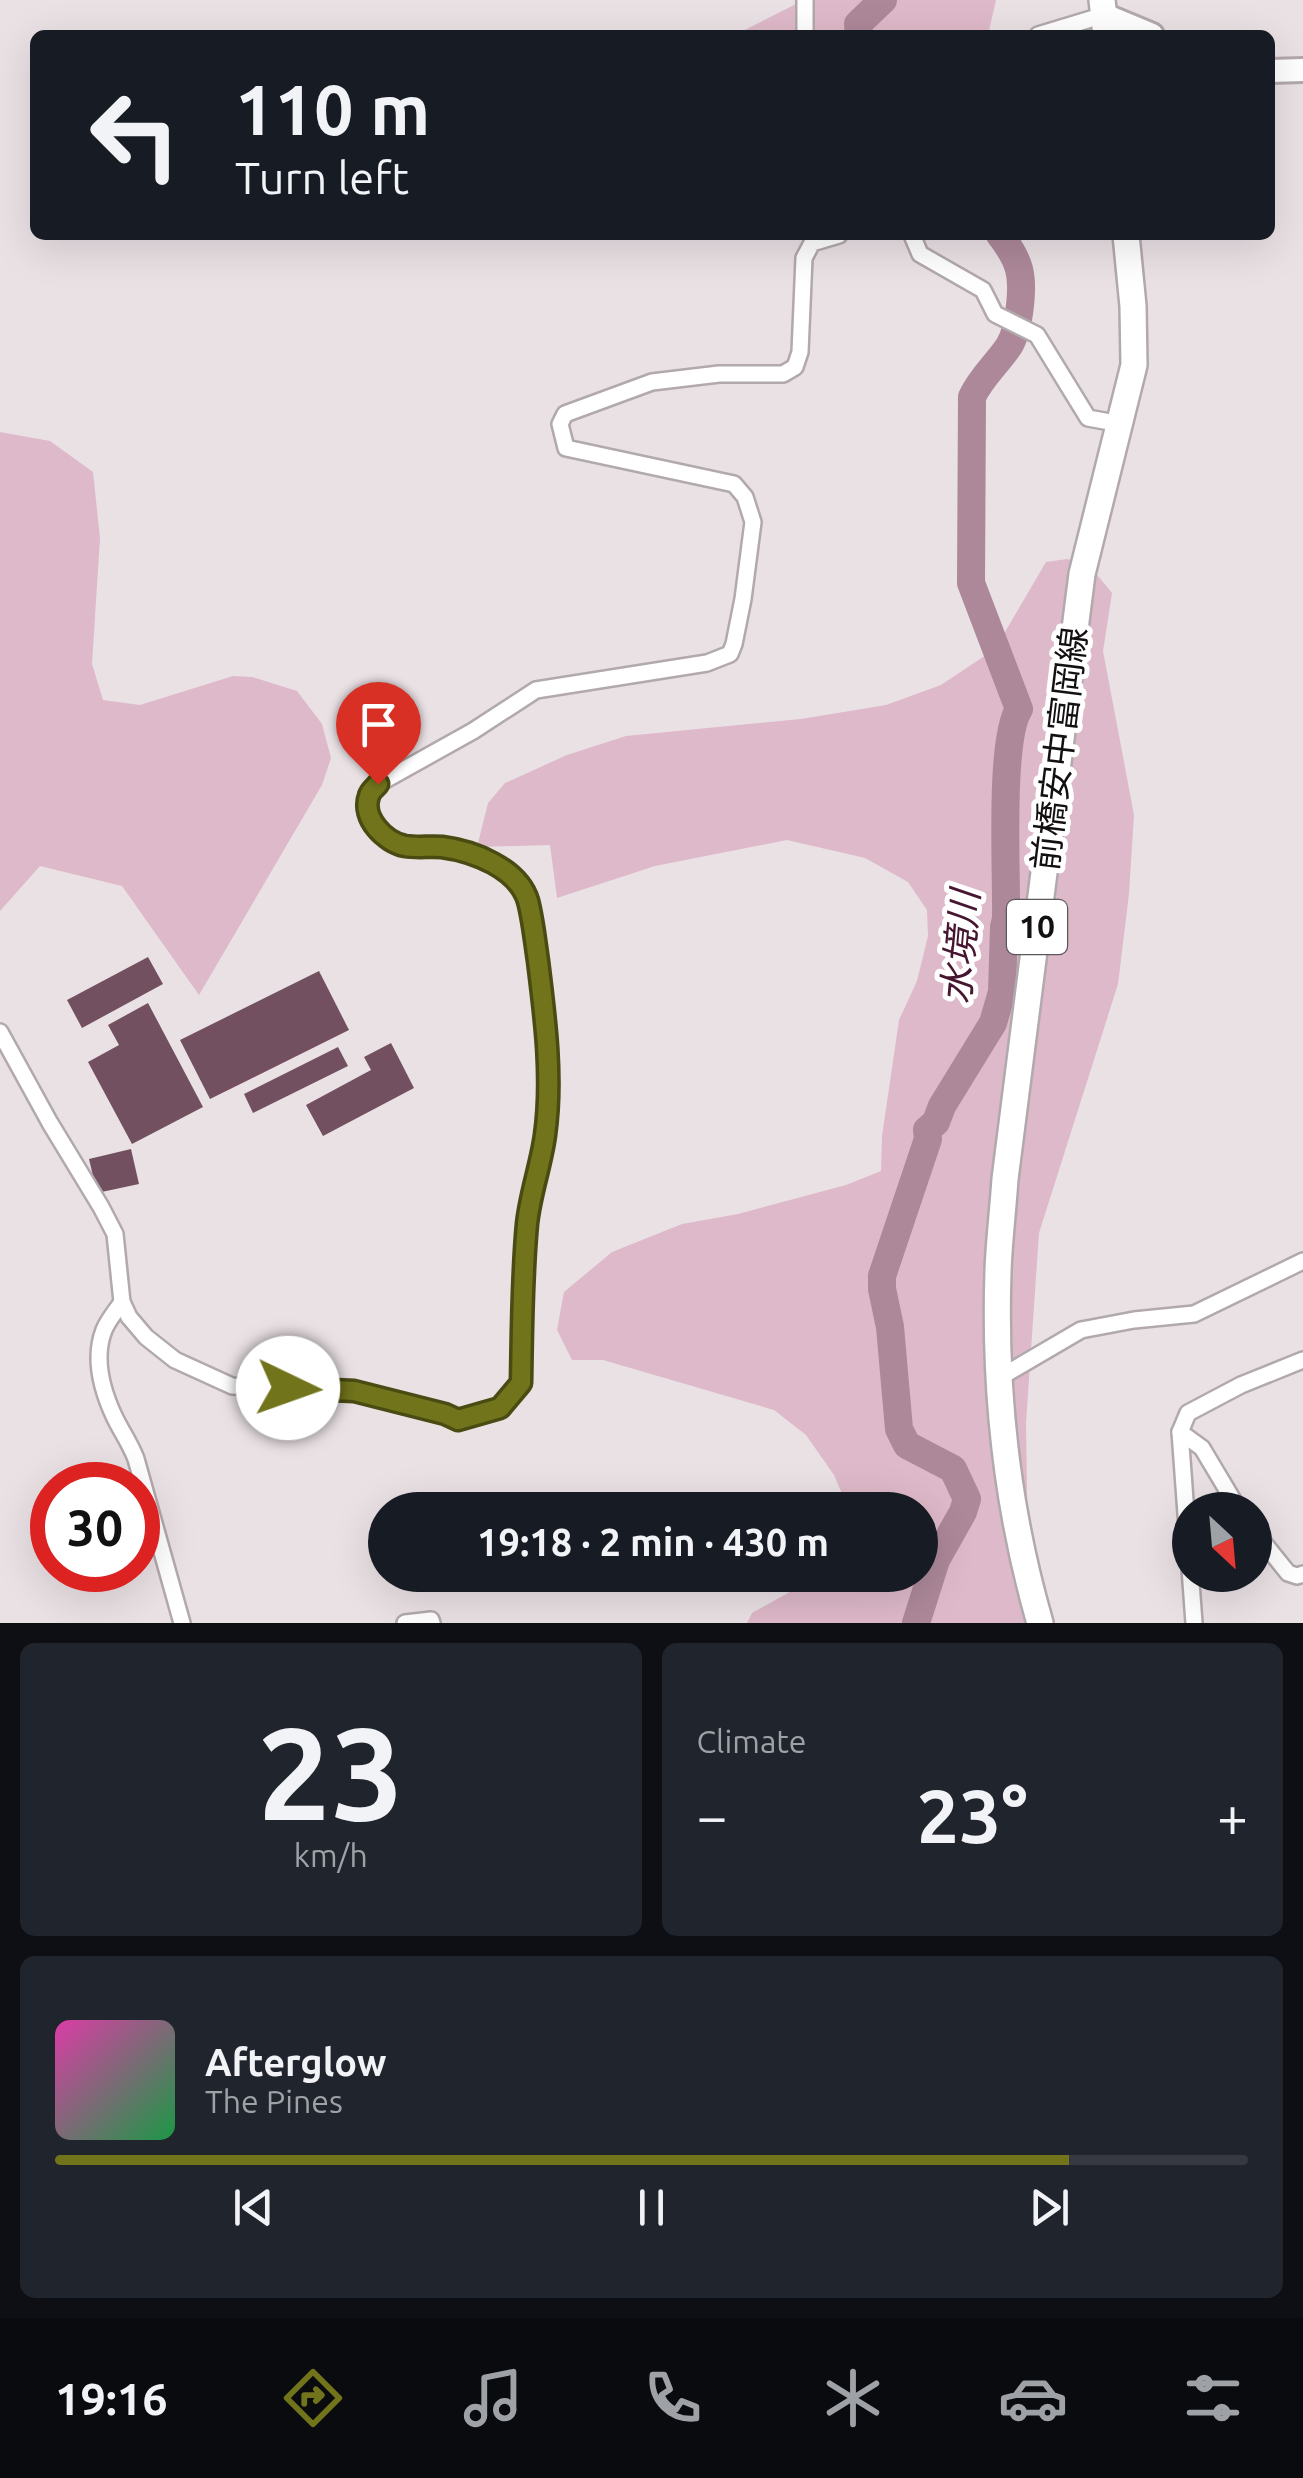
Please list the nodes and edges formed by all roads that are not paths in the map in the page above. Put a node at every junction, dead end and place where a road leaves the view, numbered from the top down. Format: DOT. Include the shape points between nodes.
graph roads {
  1 [pos="805,0"];
  2 [pos="1104,17"];
  3 [pos="805,30"];
  4 [pos="1056,30"];
  5 [pos="1139,30"];
  6 [pos="1303,70"];
  7 [pos="1275,71"];
  8 [pos="822,240"];
  9 [pos="914,240"];
  10 [pos="1126,240"];
  11 [pos="1121,424"];
  12 [pos="0,1032"];
  13 [pos="1303,1261"];
  14 [pos="122,1302"];
  15 [pos="1303,1360"];
  16 [pos="999,1378"];
  17 [pos="1180,1432"];
  18 [pos="1228,1492"];
  19 [pos="1272,1553"];
  20 [pos="1303,1574"];
  21 [pos="182,1623"];
  22 [pos="405,1623"];
  23 [pos="432,1623"];
  24 [pos="1040,1623"];
  25 [pos="1194,1623"];
  1 -- 3 [label="street"];
  2 -- 4 [label="street"];
  2 -- 5 [label="street"];
  6 -- 7 [label="street"];
  8 -- 14 [label="street" via="812,243 804,258 795,367 783,374 652,382 565,414 560,424 566,448 734,484 745,497 753,522 730,654 536,690 368,796 369,816 382,835 402,846 472,853 502,869 526,896 544,1002 548,1095 528,1220 521,1383 500,1408 458,1420 354,1391 232,1386 175,1360 138,1328"];
  9 -- 11 [label="street" via="920,254 983,290 994,314 1037,335 1088,418"];
  10 -- 11 [label="main road, 前橋安中富岡線 / 10" via="1134,366"];
  11 -- 16 [label="main road, 前橋安中富岡線 / 10" via="1082,574 1005,1179"];
  12 -- 14 [label="street" via="115,1234"];
  13 -- 16 [label="street" via="1194,1314 1081,1330"];
  14 -- 21 [label="street" via="104,1330 100,1380 129,1440"];
  15 -- 17 [label="street" via="1188,1413"];
  16 -- 24 [label="main road, 前橋安中富岡線 / 10" via="1012,1506"];
  17 -- 18 [label="street" via="1202,1448"];
  17 -- 25 [label="street"];
  19 -- 20 [label="street" via="1288,1573"];
  22 -- 23 [label="street"];
}
